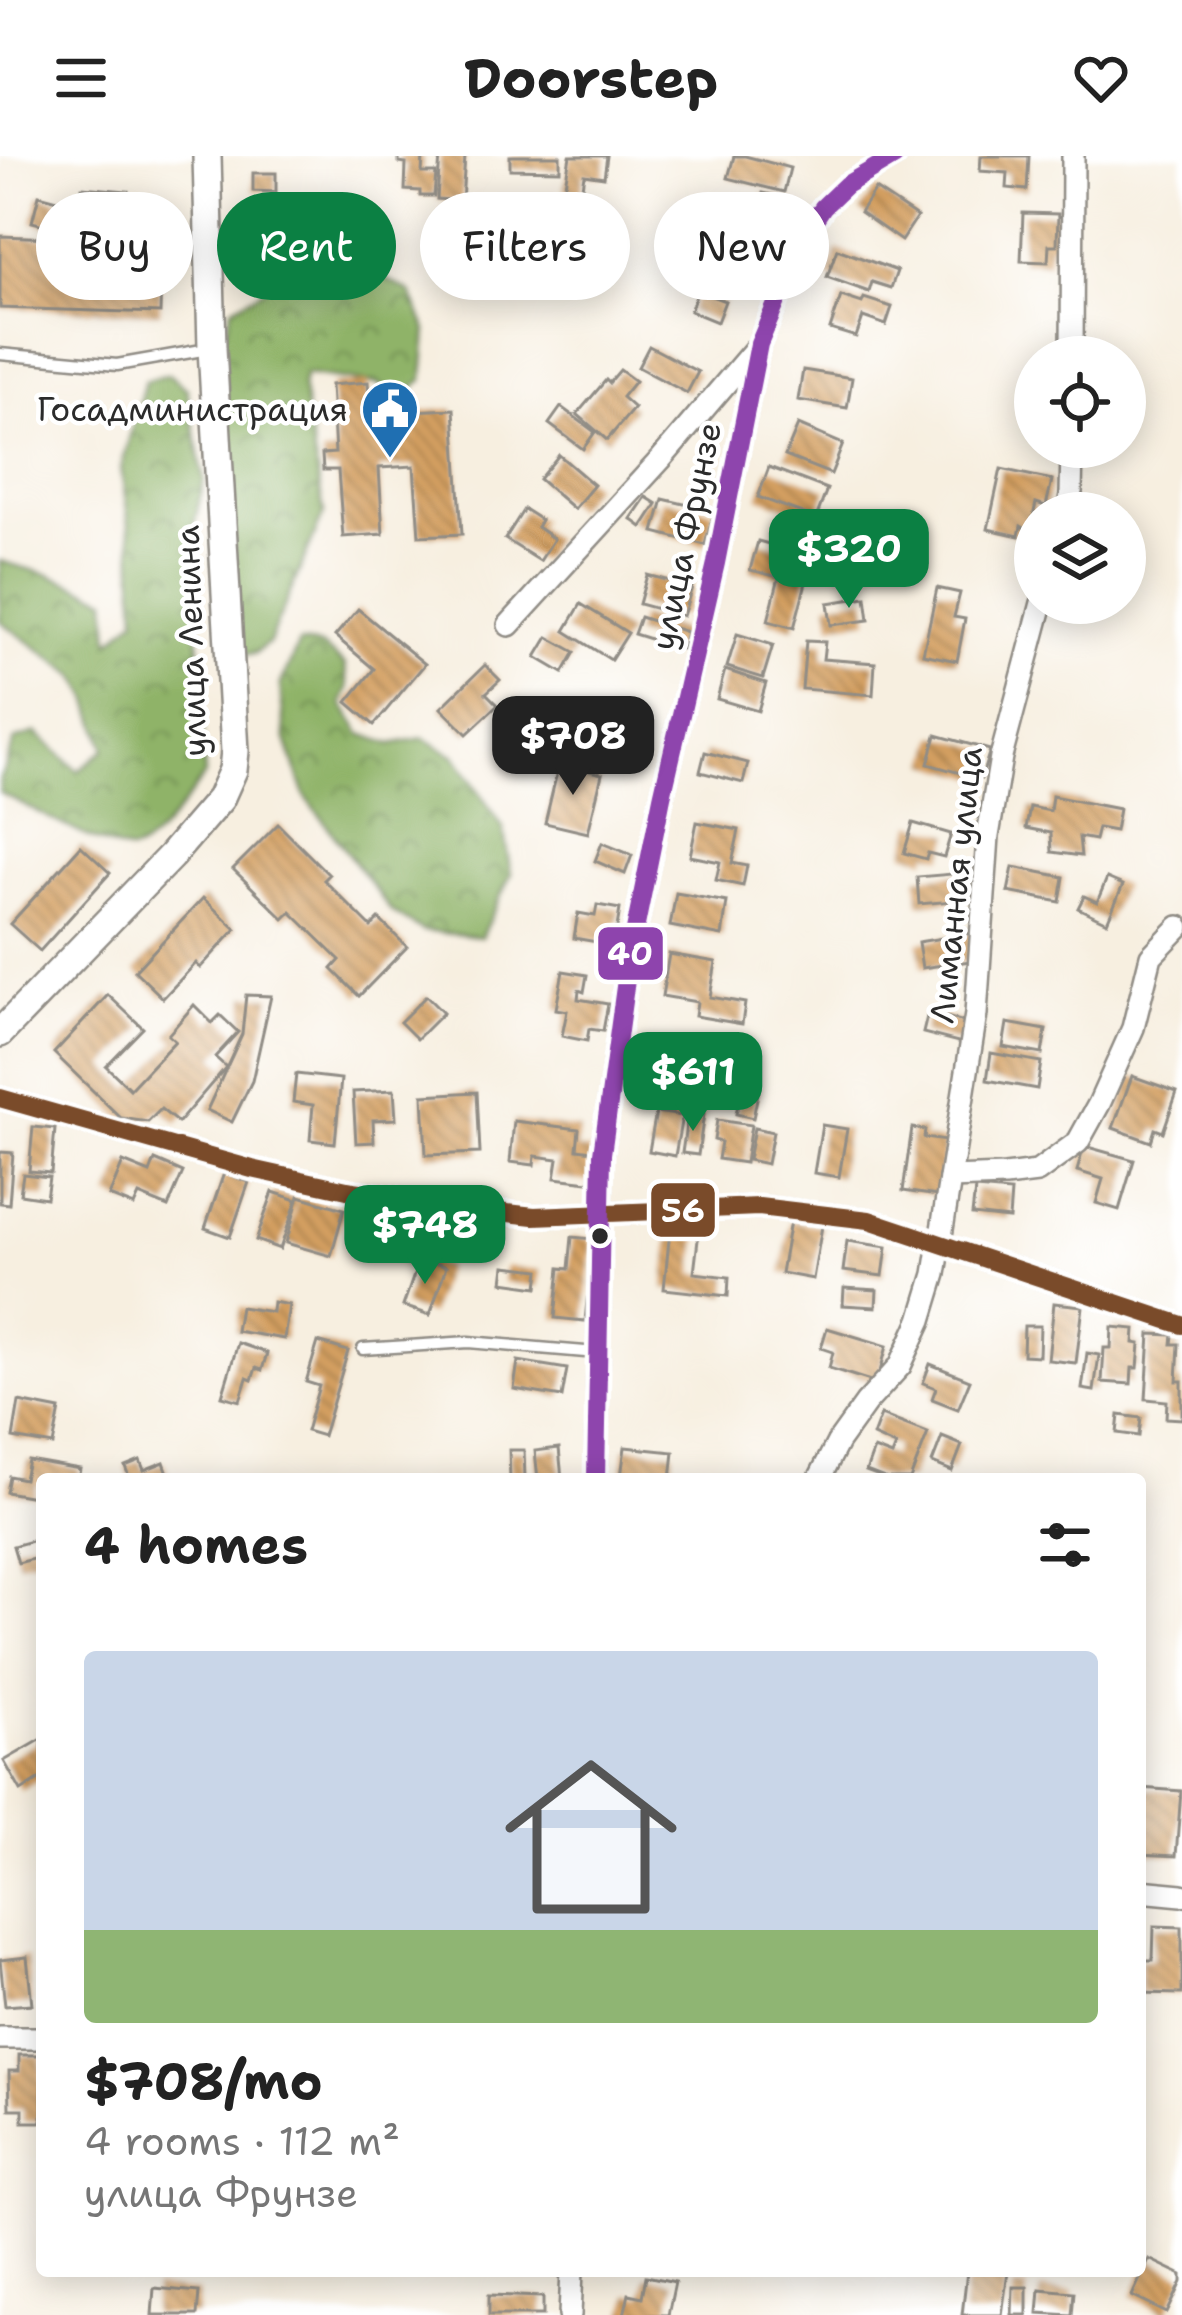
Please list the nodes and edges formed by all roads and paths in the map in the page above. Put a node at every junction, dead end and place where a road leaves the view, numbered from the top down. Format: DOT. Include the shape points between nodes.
graph roads {
  1 [pos="207,156"];
  2 [pos="896,156"];
  3 [pos="1072,156"];
  4 [pos="1072,336"];
  5 [pos="759,344"];
  6 [pos="212,348"];
  7 [pos="0,354"];
  8 [pos="1036,624"];
  9 [pos="509,625"];
  10 [pos="1179,927"];
  11 [pos="0,1033"];
  12 [pos="0,1098"];
  13 [pos="950,1178"];
  14 [pos="602,1212"];
  15 [pos="941,1244"];
  16 [pos="1182,1325"];
  17 [pos="363,1349"];
  18 [pos="601,1353"];
  19 [pos="596,1473"];
  20 [pos="822,1473"];
  21 [pos="1146,1892"];
  22 [pos="1182,1895"];
  23 [pos="0,2038"];
  24 [pos="36,2038"];
  25 [pos="572,2277"];
  26 [pos="570,2315"];
  1 -- 6 [label="street, улица Ленина"];
  2 -- 5 [label="street, улица Фрунзе" via="824,207"];
  3 -- 4 [label="street"];
  5 -- 9 [label="street"];
  5 -- 14 [label="street, улица Фрунзе" via="628,965 602,1154"];
  6 -- 7 [label="lane" via="117,365"];
  6 -- 11 [label="street, улица Ленина" via="233,770 220,799 171,856"];
  8 -- 13 [label="street, Лиманная улица" via="988,836 976,1014"];
  10 -- 13 [label="street" via="1151,956 1133,1028 1078,1142 1037,1172"];
  12 -- 14 [label="street" via="347,1190 534,1216"];
  13 -- 15 [label="street, Лиманная улица"];
  14 -- 15 [label="street" via="759,1208 869,1220"];
  14 -- 18 [label="street, улица Фрунзе"];
  15 -- 16 [label="street"];
  15 -- 20 [label="street, Лиманная улица" via="900,1366"];
  17 -- 18 [label="lane" via="469,1342"];
  18 -- 19 [label="street, улица Фрунзе"];
  21 -- 22 [label="street"];
  23 -- 24 [label="street"];
  25 -- 26 [label="street"];
}
